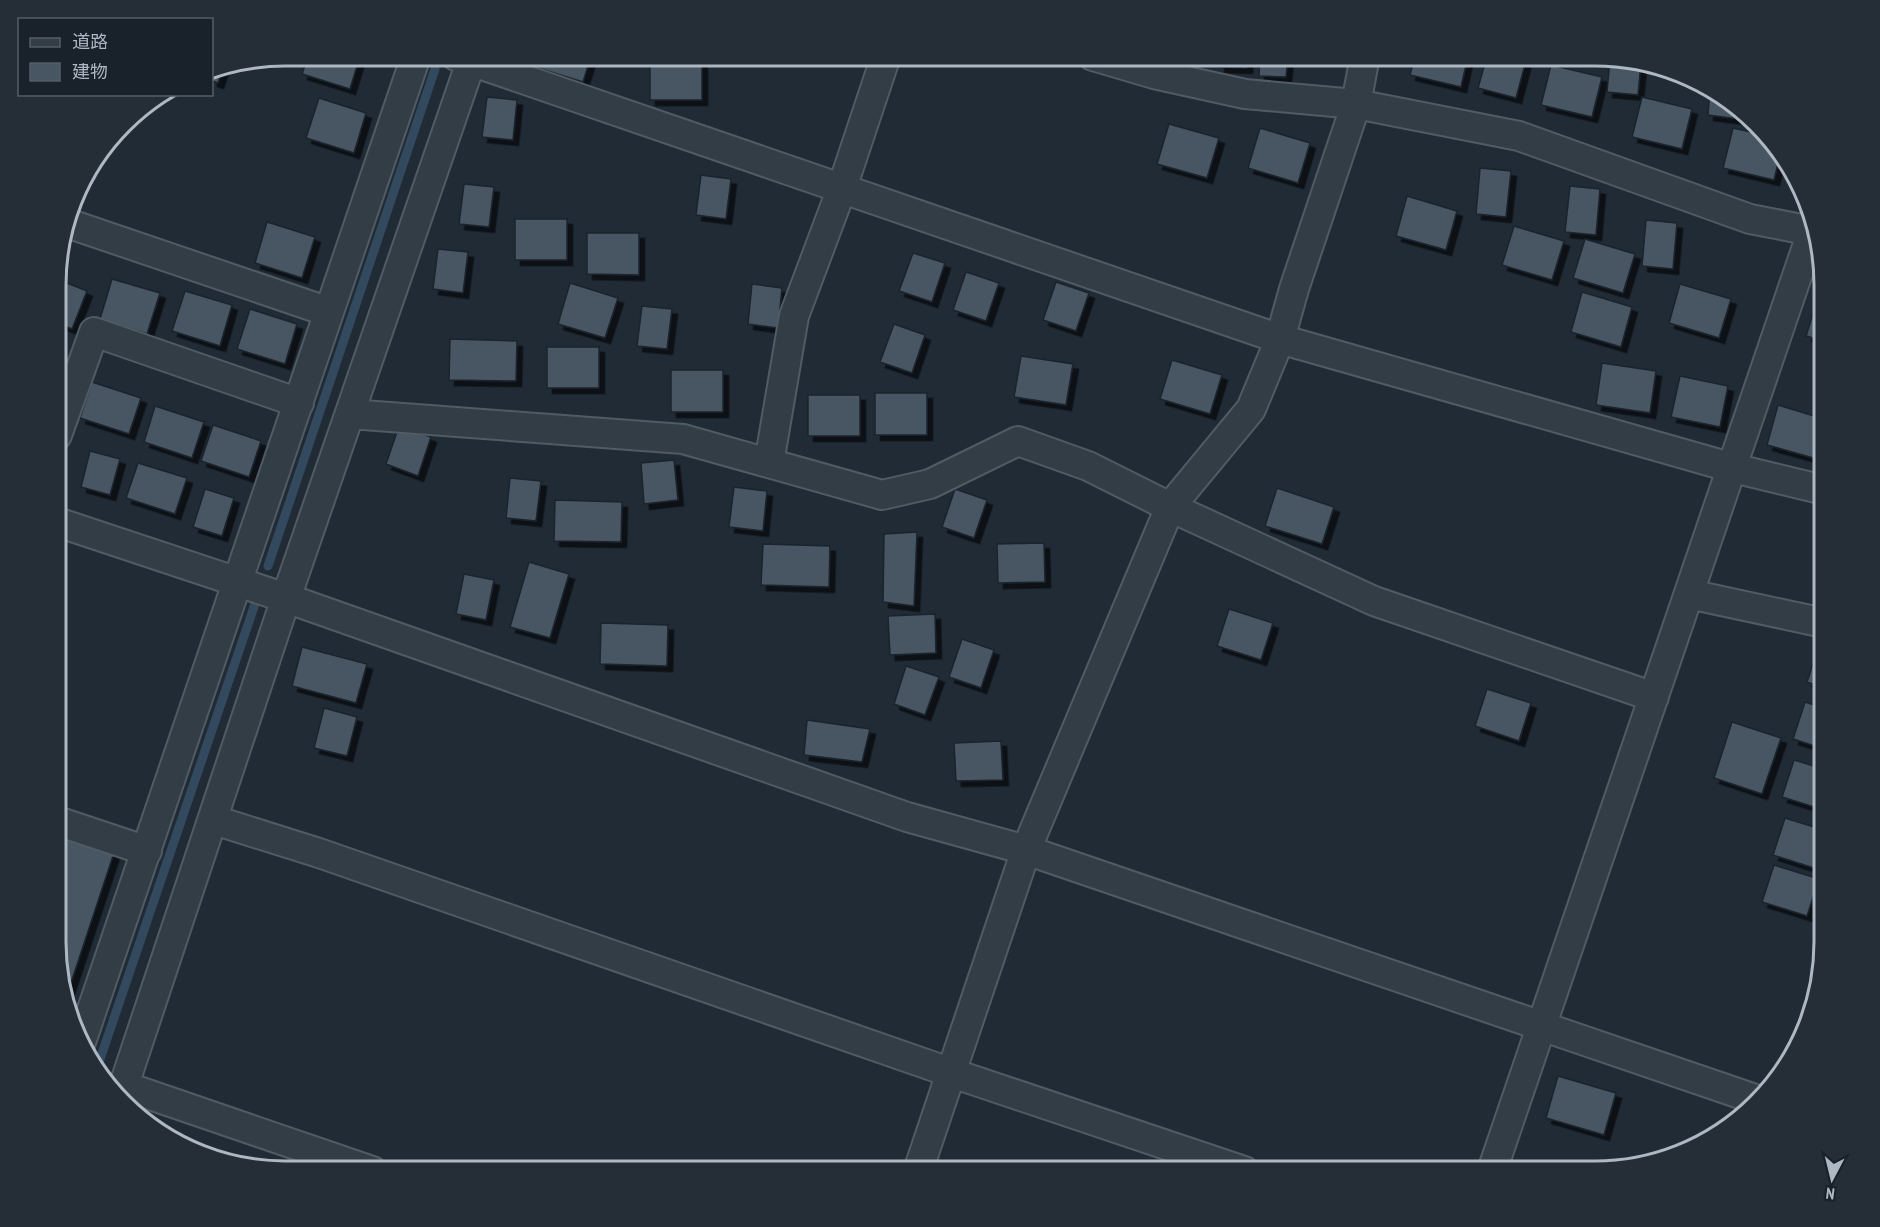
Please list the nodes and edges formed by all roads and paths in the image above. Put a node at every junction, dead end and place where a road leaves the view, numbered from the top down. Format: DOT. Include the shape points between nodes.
graph roads {
  1 [pos="413,66"];
  2 [pos="464,66"];
  3 [pos="493,66"];
  4 [pos="883,66"];
  5 [pos="1127,66"];
  6 [pos="1363,66"];
  7 [pos="1356,104"];
  8 [pos="842,188"];
  9 [pos="74,225"];
  10 [pos="1808,231"];
  11 [pos="1809,240"];
  12 [pos="329,312"];
  13 [pos="1280,339"];
  14 [pos="299,403"];
  15 [pos="66,410"];
  16 [pos="350,414"];
  17 [pos="769,463"];
  18 [pos="1733,468"];
  19 [pos="1814,488"];
  20 [pos="1170,507"];
  21 [pos="66,525"];
  22 [pos="238,582"];
  23 [pos="1689,594"];
  24 [pos="286,598"];
  25 [pos="1814,621"];
  26 [pos="1654,697"];
  27 [pos="214,820"];
  28 [pos="66,824"];
  29 [pos="1026,850"];
  30 [pos="147,851"];
  31 [pos="1543,1027"];
  32 [pos="85,1030"];
  33 [pos="952,1073"];
  34 [pos="123,1090"];
  35 [pos="1750,1097"];
  36 [pos="339,1161"];
  37 [pos="921,1161"];
  38 [pos="1214,1161"];
  39 [pos="1496,1161"];
  1 -- 12 [label="street"];
  2 -- 16 [label="street"];
  3 -- 8 [label="street"];
  4 -- 8 [label="street"];
  5 -- 7 [label="street" via="1245,94"];
  6 -- 7 [label="street"];
  7 -- 10 [label="street" via="1519,136 1750,219"];
  7 -- 13 [label="street"];
  8 -- 13 [label="street"];
  8 -- 17 [label="street" via="794,316"];
  9 -- 12 [label="street"];
  11 -- 18 [label="street"];
  12 -- 14 [label="street"];
  13 -- 18 [label="street"];
  13 -- 20 [label="street" via="1251,409"];
  14 -- 15 [label="street" via="94,332"];
  14 -- 22 [label="street"];
  16 -- 17 [label="street" via="683,438"];
  16 -- 24 [label="street"];
  17 -- 20 [label="street" via="882,495 930,484 1018,441 1088,466"];
  18 -- 19 [label="street"];
  18 -- 23 [label="street"];
  20 -- 26 [label="street" via="1374,601"];
  20 -- 29 [label="street"];
  21 -- 22 [label="street"];
  22 -- 24 [label="street"];
  22 -- 30 [label="street"];
  23 -- 25 [label="street"];
  23 -- 26 [label="street"];
  24 -- 27 [label="street"];
  24 -- 29 [label="street" via="907,817"];
  26 -- 31 [label="street"];
  27 -- 33 [label="street"];
  27 -- 34 [label="street"];
  28 -- 30 [label="street"];
  29 -- 31 [label="street"];
  29 -- 33 [label="street"];
  30 -- 32 [label="street"];
  31 -- 35 [label="street"];
  31 -- 39 [label="street"];
  33 -- 37 [label="street"];
  33 -- 38 [label="street"];
  34 -- 36 [label="street"];
}
